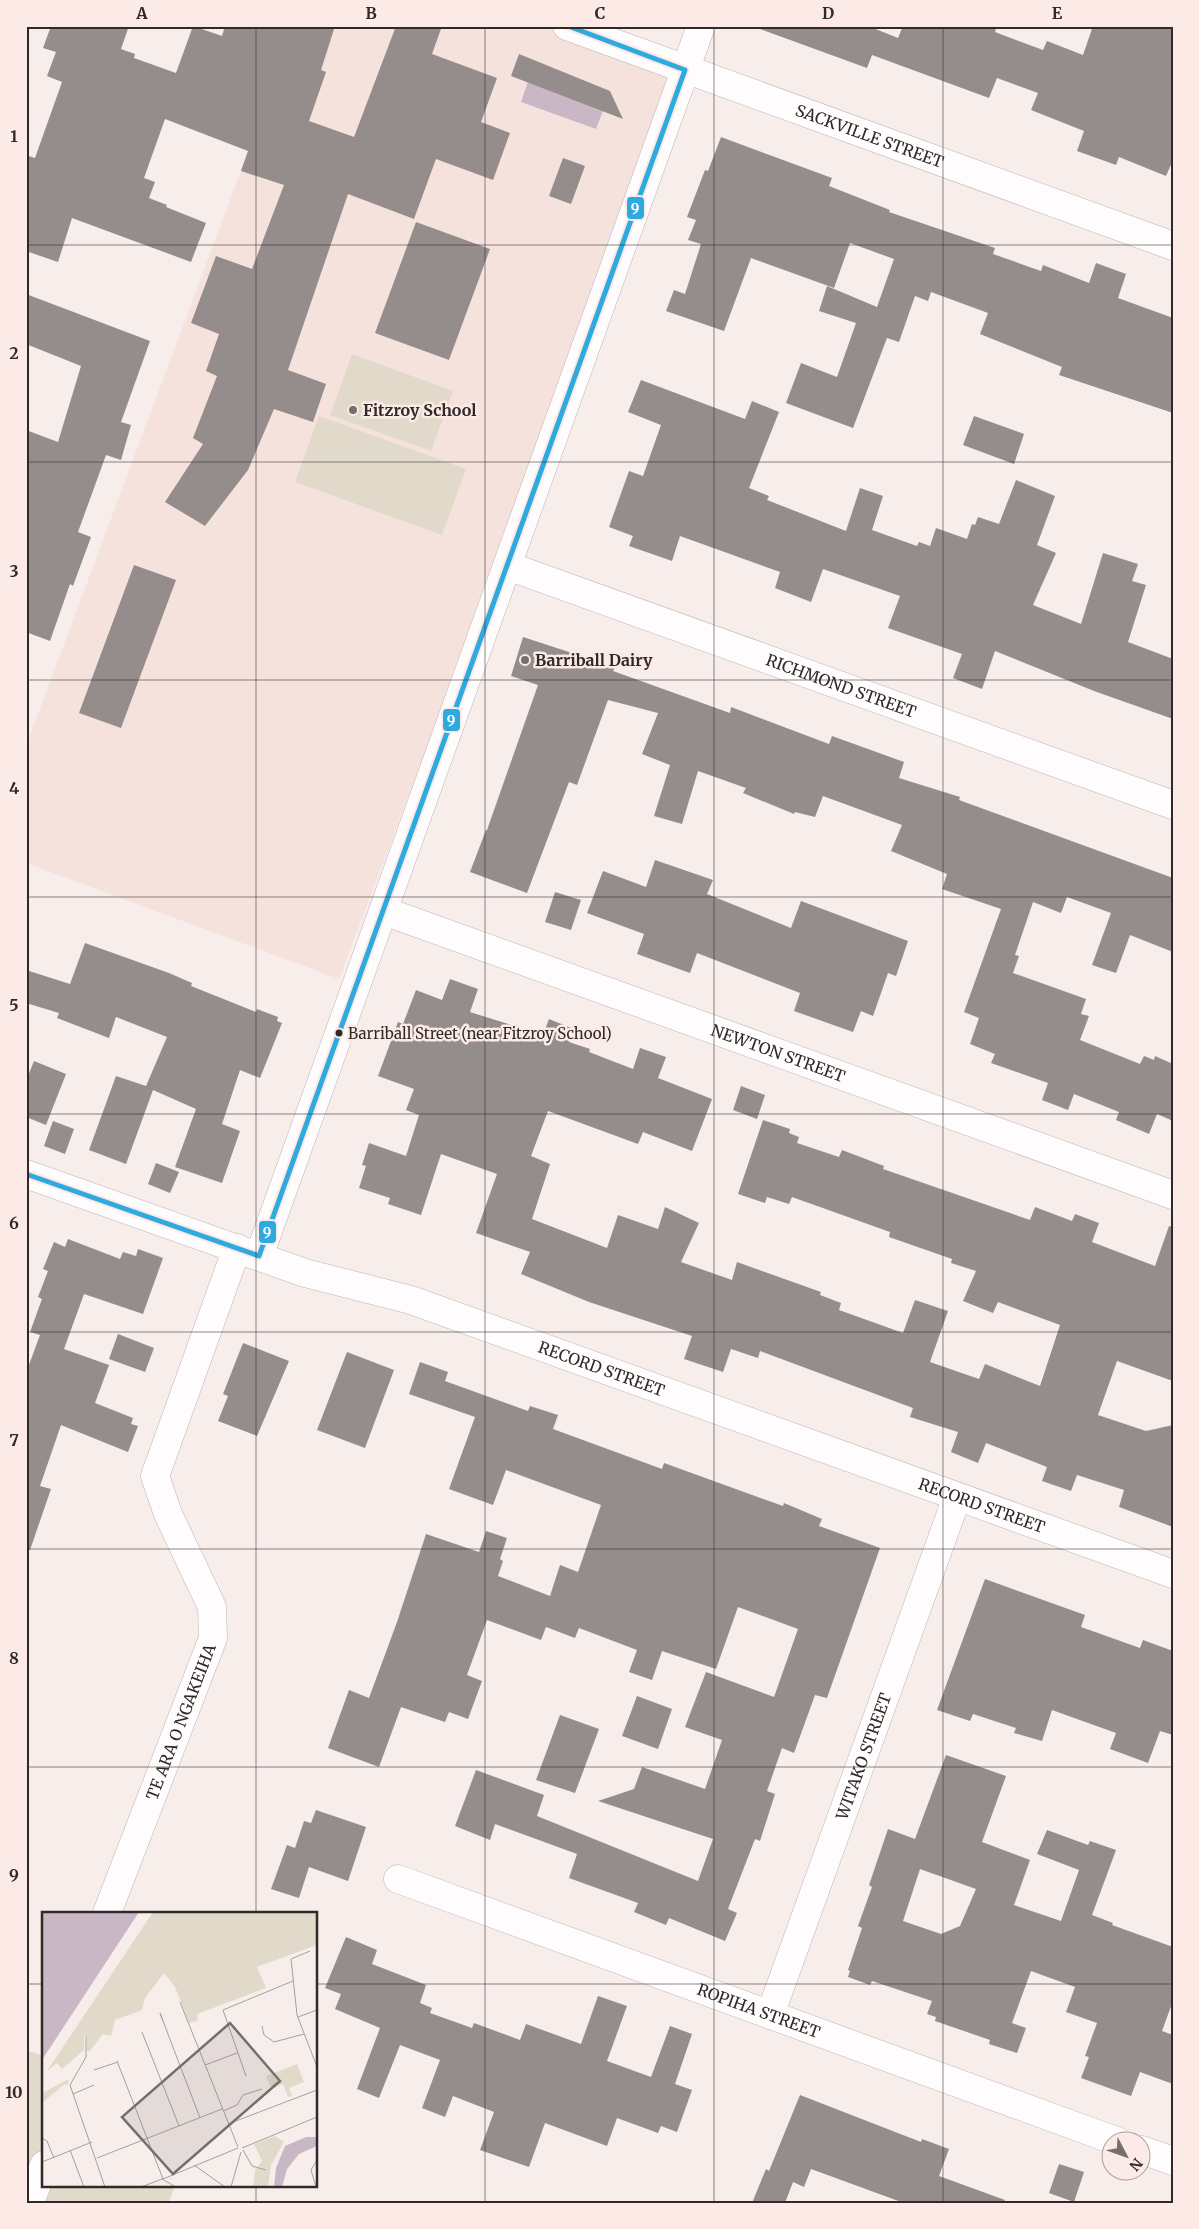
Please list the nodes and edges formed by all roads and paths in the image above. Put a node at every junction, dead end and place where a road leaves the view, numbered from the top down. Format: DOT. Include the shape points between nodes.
graph roads {
  1 [pos="567,26"];
  2 [pos="701,26"];
  3 [pos="685,70"];
  4 [pos="1173,246"];
  5 [pos="508,566"];
  6 [pos="1173,805"];
  7 [pos="384,911"];
  8 [pos="26,1174"];
  9 [pos="1173,1195"];
  10 [pos="248,1252"];
  11 [pos="957,1497"];
  12 [pos="1173,1574"];
  13 [pos="398,1879"];
  14 [pos="107,1912"];
  15 [pos="770,2015"];
  16 [pos="1102,2136"];
  17 [pos="1152,2154"];
  18 [pos="1173,2161"];
  19 [pos="42,2170"];
  20 [pos="30,2203"];
  1 -- 3 [label="street, SACKVILLE STREET"];
  2 -- 3 [label="street, TE ARA O NGAKEIHA"];
  3 -- 4 [label="street, SACKVILLE STREET"];
  3 -- 5 [label="street, TE ARA O NGAKEIHA"];
  5 -- 6 [label="street, RICHMOND STREET"];
  5 -- 7 [label="street, TE ARA O NGAKEIHA"];
  7 -- 9 [label="street, NEWTON STREET"];
  7 -- 10 [label="street, TE ARA O NGAKEIHA"];
  8 -- 10 [label="street, RECORD STREET"];
  10 -- 11 [label="street, RECORD STREET" via="305,1273 411,1300"];
  10 -- 14 [label="street, TE ARA O NGAKEIHA" via="155,1476 168,1514 212,1607 213,1638"];
  11 -- 12 [label="street, RECORD STREET"];
  11 -- 15 [label="street, WITAKO STREET"];
  13 -- 15 [label="street, ROPIHA STREET"];
  15 -- 16 [label="street, ROPIHA STREET"];
  17 -- 18 [label="street"];
  19 -- 20 [label="street"];
}
